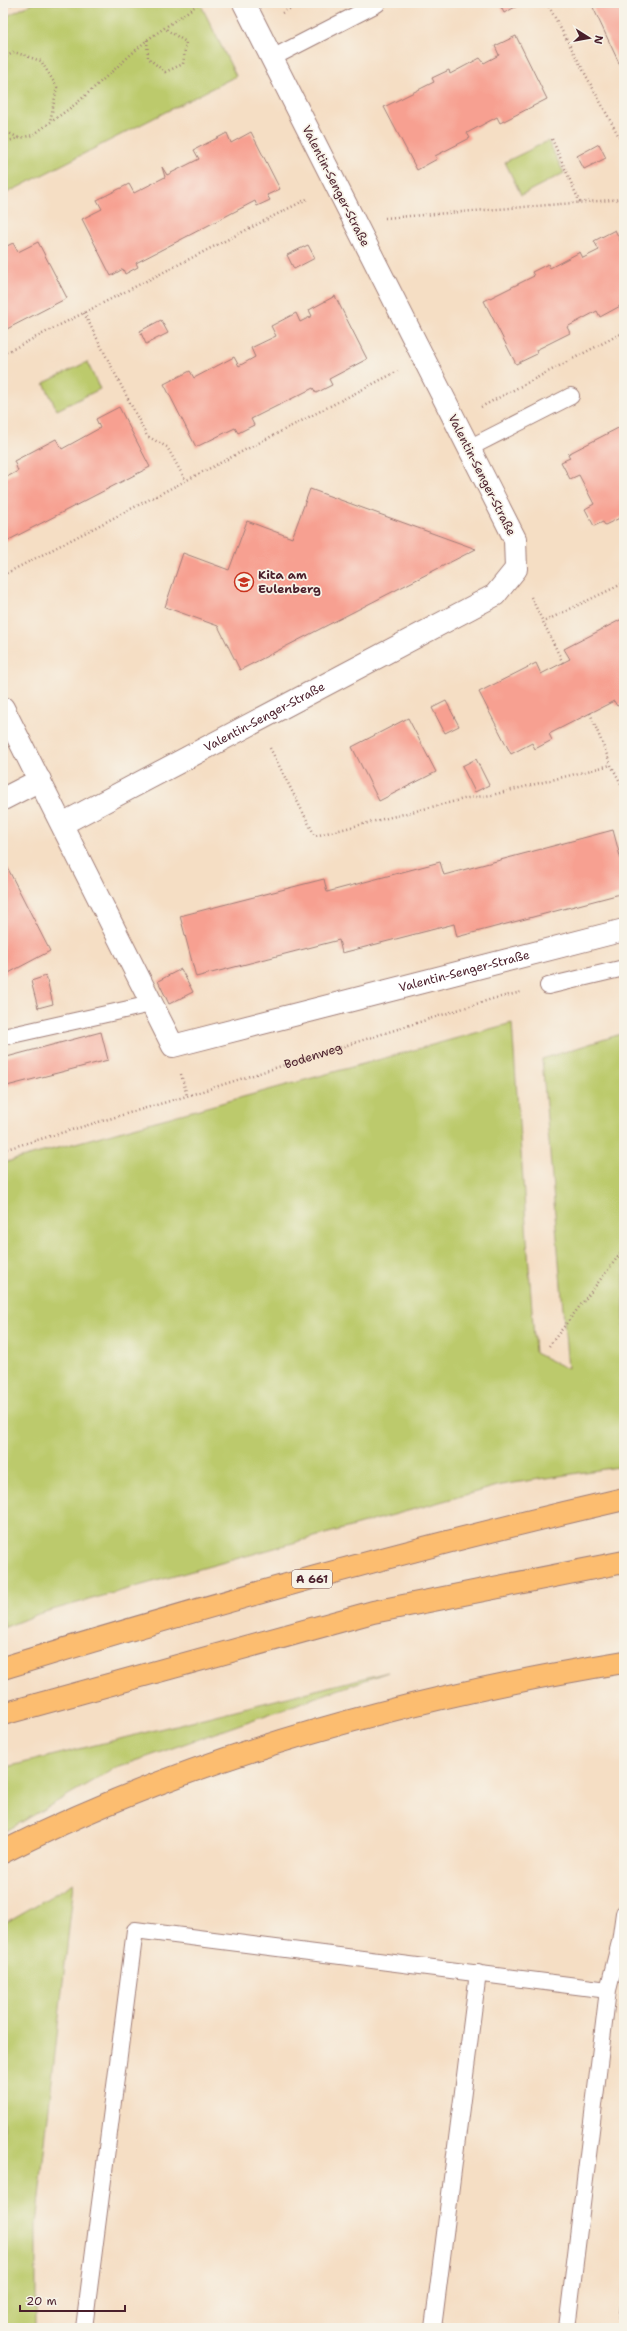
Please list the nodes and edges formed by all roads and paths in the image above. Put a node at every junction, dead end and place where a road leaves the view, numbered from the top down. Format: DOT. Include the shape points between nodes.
graph roads {
  1 [pos="15,3"];
  2 [pos="200,3"];
  3 [pos="244,3"];
  4 [pos="547,3"];
  5 [pos="377,4"];
  6 [pos="3,9"];
  7 [pos="164,28"];
  8 [pos="147,40"];
  9 [pos="3,58"];
  10 [pos="272,58"];
  11 [pos="50,123"];
  12 [pos="3,130"];
  13 [pos="20,138"];
  14 [pos="552,139"];
  15 [pos="3,142"];
  16 [pos="624,146"];
  17 [pos="335,186"];
  18 [pos="624,199"];
  19 [pos="580,203"];
  20 [pos="352,220"];
  21 [pos="84,313"];
  22 [pos="624,332"];
  23 [pos="3,354"];
  24 [pos="423,358"];
  25 [pos="571,396"];
  26 [pos="455,421"];
  27 [pos="469,448"];
  28 [pos="186,481"];
  29 [pos="516,569"];
  30 [pos="3,575"];
  31 [pos="624,582"];
  32 [pos="545,621"];
  33 [pos="563,663"];
  34 [pos="3,708"];
  35 [pos="590,713"];
  36 [pos="256,721"];
  37 [pos="611,765"];
  38 [pos="40,780"];
  39 [pos="624,789"];
  40 [pos="3,799"];
  41 [pos="62,824"];
  42 [pos="624,930"];
  43 [pos="624,968"];
  44 [pos="548,986"];
  45 [pos="151,1004"];
  46 [pos="3,1038"];
  47 [pos="3,1150"];
  48 [pos="624,1249"];
  49 [pos="549,1346"];
  50 [pos="624,1499"];
  51 [pos="624,1562"];
  52 [pos="624,1662"];
  53 [pos="3,1668"];
  54 [pos="3,1714"];
  55 [pos="3,1852"];
  56 [pos="624,1913"];
  57 [pos="478,1974"];
  58 [pos="608,1990"];
  59 [pos="84,2328"];
  60 [pos="433,2328"];
  61 [pos="567,2328"];
  1 -- 6 [label="path"];
  2 -- 7 [label="path"];
  3 -- 10 [label="street, Valentin-Senger-Straße"];
  4 -- 16 [label="path"];
  5 -- 10 [label="lane"];
  7 -- 8 [label="path"];
  7 -- 8 [label="path" via="186,42 183,64 165,72 148,58"];
  8 -- 11 [label="path" via="77,104"];
  9 -- 11 [label="path" via="14,52 41,61 57,87"];
  10 -- 17 [label="street, Valentin-Senger-Straße"];
  11 -- 13 [label="path" via="33,135"];
  12 -- 13 [label="path"];
  13 -- 15 [label="path"];
  14 -- 19 [label="path"];
  17 -- 20 [label="street, Valentin-Senger-Straße"];
  17 -- 21 [label="path"];
  18 -- 19 [label="path"];
  19 -- 20 [label="path"];
  20 -- 24 [label="street, Valentin-Senger-Straße"];
  21 -- 23 [label="path"];
  21 -- 28 [label="path" via="146,436 167,447"];
  22 -- 26 [label="path"];
  24 -- 26 [label="street, Valentin-Senger-Straße"];
  24 -- 28 [label="path"];
  25 -- 27 [label="lane"];
  26 -- 27 [label="street, Valentin-Senger-Straße"];
  27 -- 29 [label="street, Valentin-Senger-Straße" via="515,540"];
  28 -- 30 [label="path"];
  29 -- 32 [label="path"];
  29 -- 36 [label="street, Valentin-Senger-Straße" via="495,595"];
  31 -- 32 [label="path"];
  32 -- 33 [label="path"];
  34 -- 38 [label="street, Valentin-Senger-Straße"];
  35 -- 37 [label="path"];
  36 -- 37 [label="path" via="315,836 468,798 492,796"];
  36 -- 41 [label="street, Valentin-Senger-Straße"];
  37 -- 39 [label="path"];
  38 -- 40 [label="street"];
  38 -- 41 [label="street, Valentin-Senger-Straße"];
  41 -- 45 [label="street, Valentin-Senger-Straße"];
  42 -- 45 [label="street, Valentin-Senger-Straße" via="174,1046"];
  43 -- 44 [label="lane"];
  44 -- 47 [label="path, Bodenweg" via="492,1000 187,1096"];
  45 -- 46 [label="lane"];
  48 -- 49 [label="path"];
  50 -- 53 [label="highway, A 661" via="505,1526"];
  51 -- 54 [label="highway" via="373,1612"];
  52 -- 55 [label="highway" via="450,1696 357,1719 255,1750 126,1796"];
  56 -- 58 [label="lane"];
  57 -- 58 [label="lane"];
  57 -- 59 [label="lane" via="135,1930"];
  57 -- 60 [label="lane"];
  58 -- 61 [label="lane"];
}
